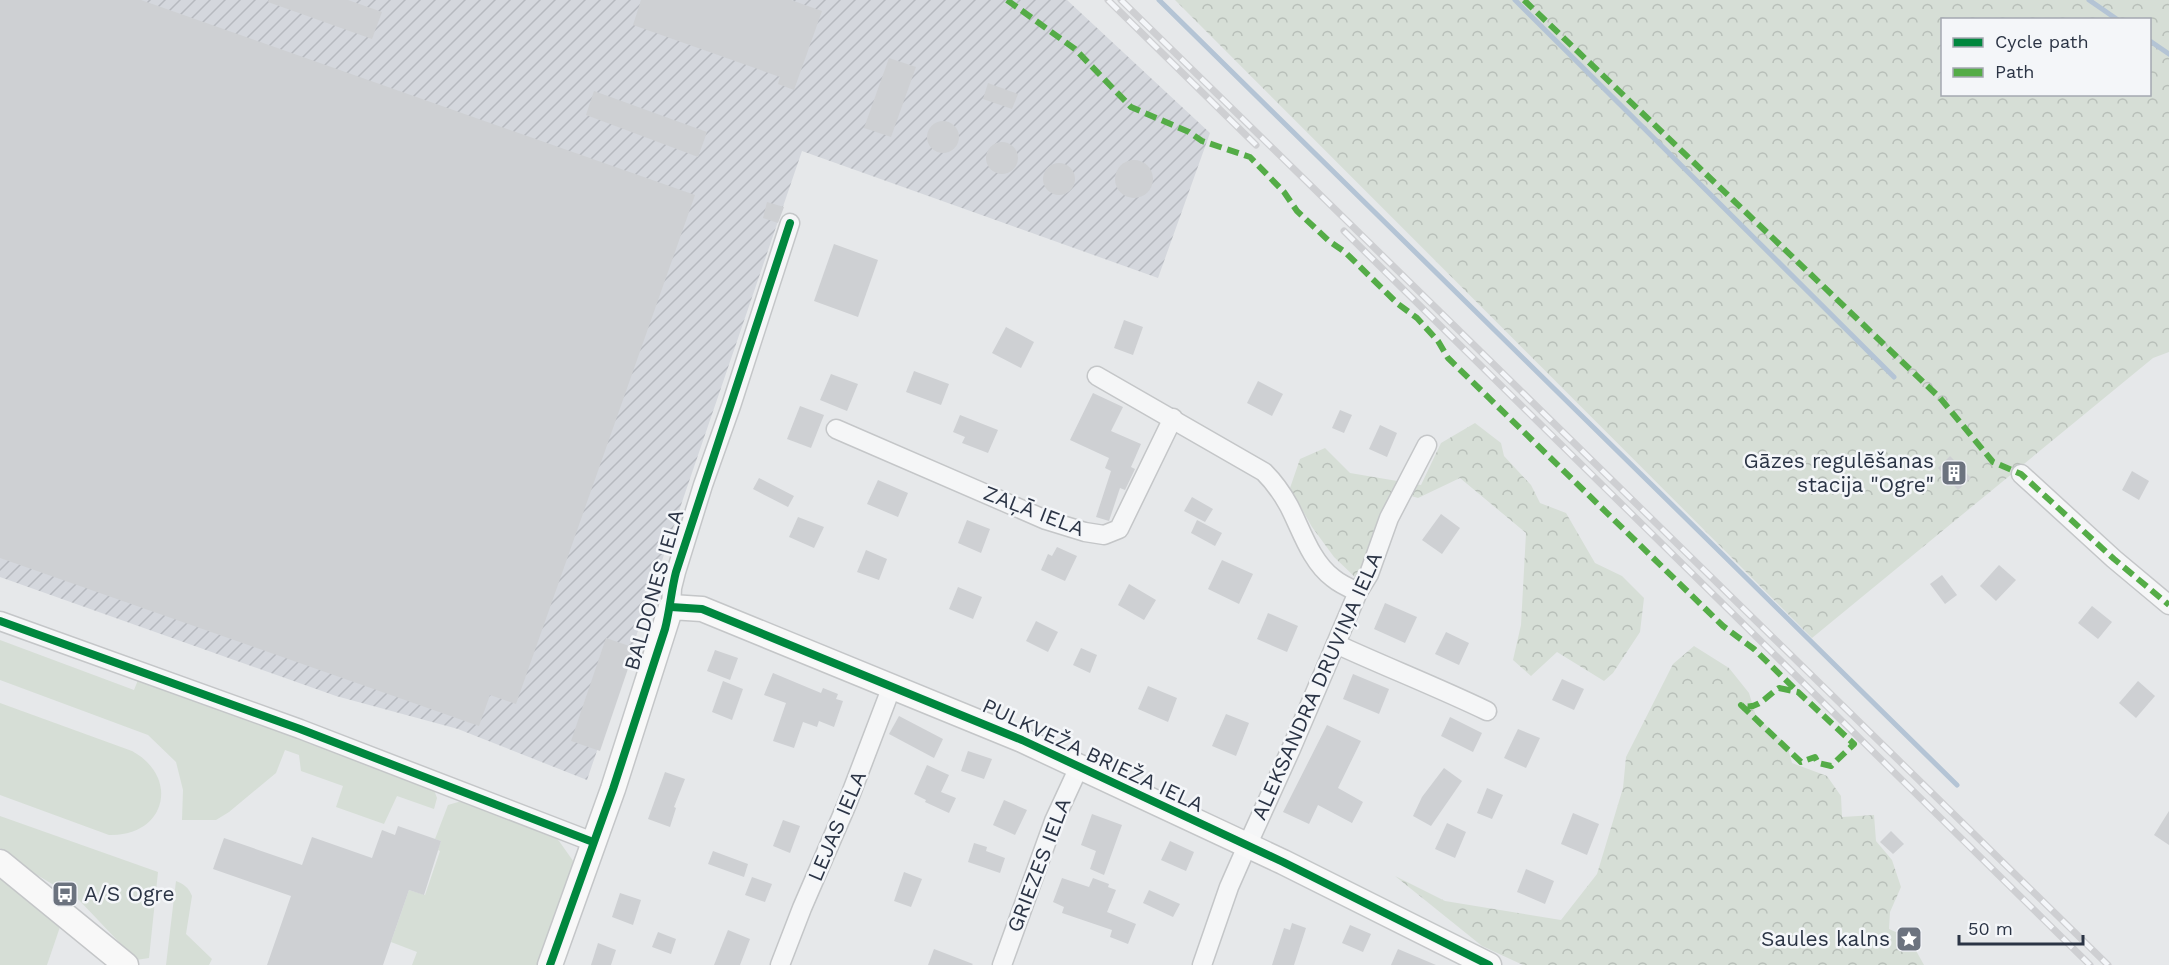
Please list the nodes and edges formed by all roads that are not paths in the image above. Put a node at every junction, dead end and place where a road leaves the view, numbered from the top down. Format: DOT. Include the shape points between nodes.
graph roads {
  1 [pos="790,223"];
  2 [pos="1097,376"];
  3 [pos="1173,418"];
  4 [pos="836,429"];
  5 [pos="1427,445"];
  6 [pos="2021,474"];
  7 [pos="1358,592"];
  8 [pos="2169,605"];
  9 [pos="671,607"];
  10 [pos="0,621"];
  11 [pos="1335,644"];
  12 [pos="892,686"];
  13 [pos="1487,711"];
  14 [pos="1079,767"];
  15 [pos="593,842"];
  16 [pos="1246,846"];
  17 [pos="0,861"];
  18 [pos="126,965"];
  19 [pos="550,965"];
  20 [pos="780,965"];
  21 [pos="1002,965"];
  22 [pos="1202,965"];
  23 [pos="1489,965"];
  1 -- 9 [label="street, BALDONES IELA" via="700,494 676,572"];
  2 -- 3 [label="street"];
  3 -- 4 [label="street, ZAĻĀ IELA" via="1119,529 1104,535 1046,520"];
  3 -- 7 [label="street" via="1264,472 1276,484 1322,566 1331,577"];
  5 -- 7 [label="street, ALEKSANDRA DRUVIŅA IELA" via="1389,518 1369,574"];
  6 -- 8 [label="street"];
  7 -- 11 [label="street, ALEKSANDRA DRUVIŅA IELA"];
  9 -- 12 [label="street, PULKVEŽA BRIEŽA IELA" via="702,609"];
  9 -- 15 [label="street, BALDONES IELA"];
  10 -- 15 [label="street" via="300,729"];
  11 -- 13 [label="street"];
  11 -- 16 [label="street, ALEKSANDRA DRUVIŅA IELA"];
  12 -- 14 [label="street, PULKVEŽA BRIEŽA IELA"];
  12 -- 20 [label="street, LEJAS IELA"];
  14 -- 16 [label="street, PULKVEŽA BRIEŽA IELA"];
  14 -- 21 [label="street, GRIEZES IELA" via="1054,821"];
  15 -- 19 [label="street, BALDONES IELA"];
  16 -- 22 [label="street, ALEKSANDRA DRUVIŅA IELA"];
  16 -- 23 [label="street, PULKVEŽA BRIEŽA IELA"];
  17 -- 18 [label="street"];
}
